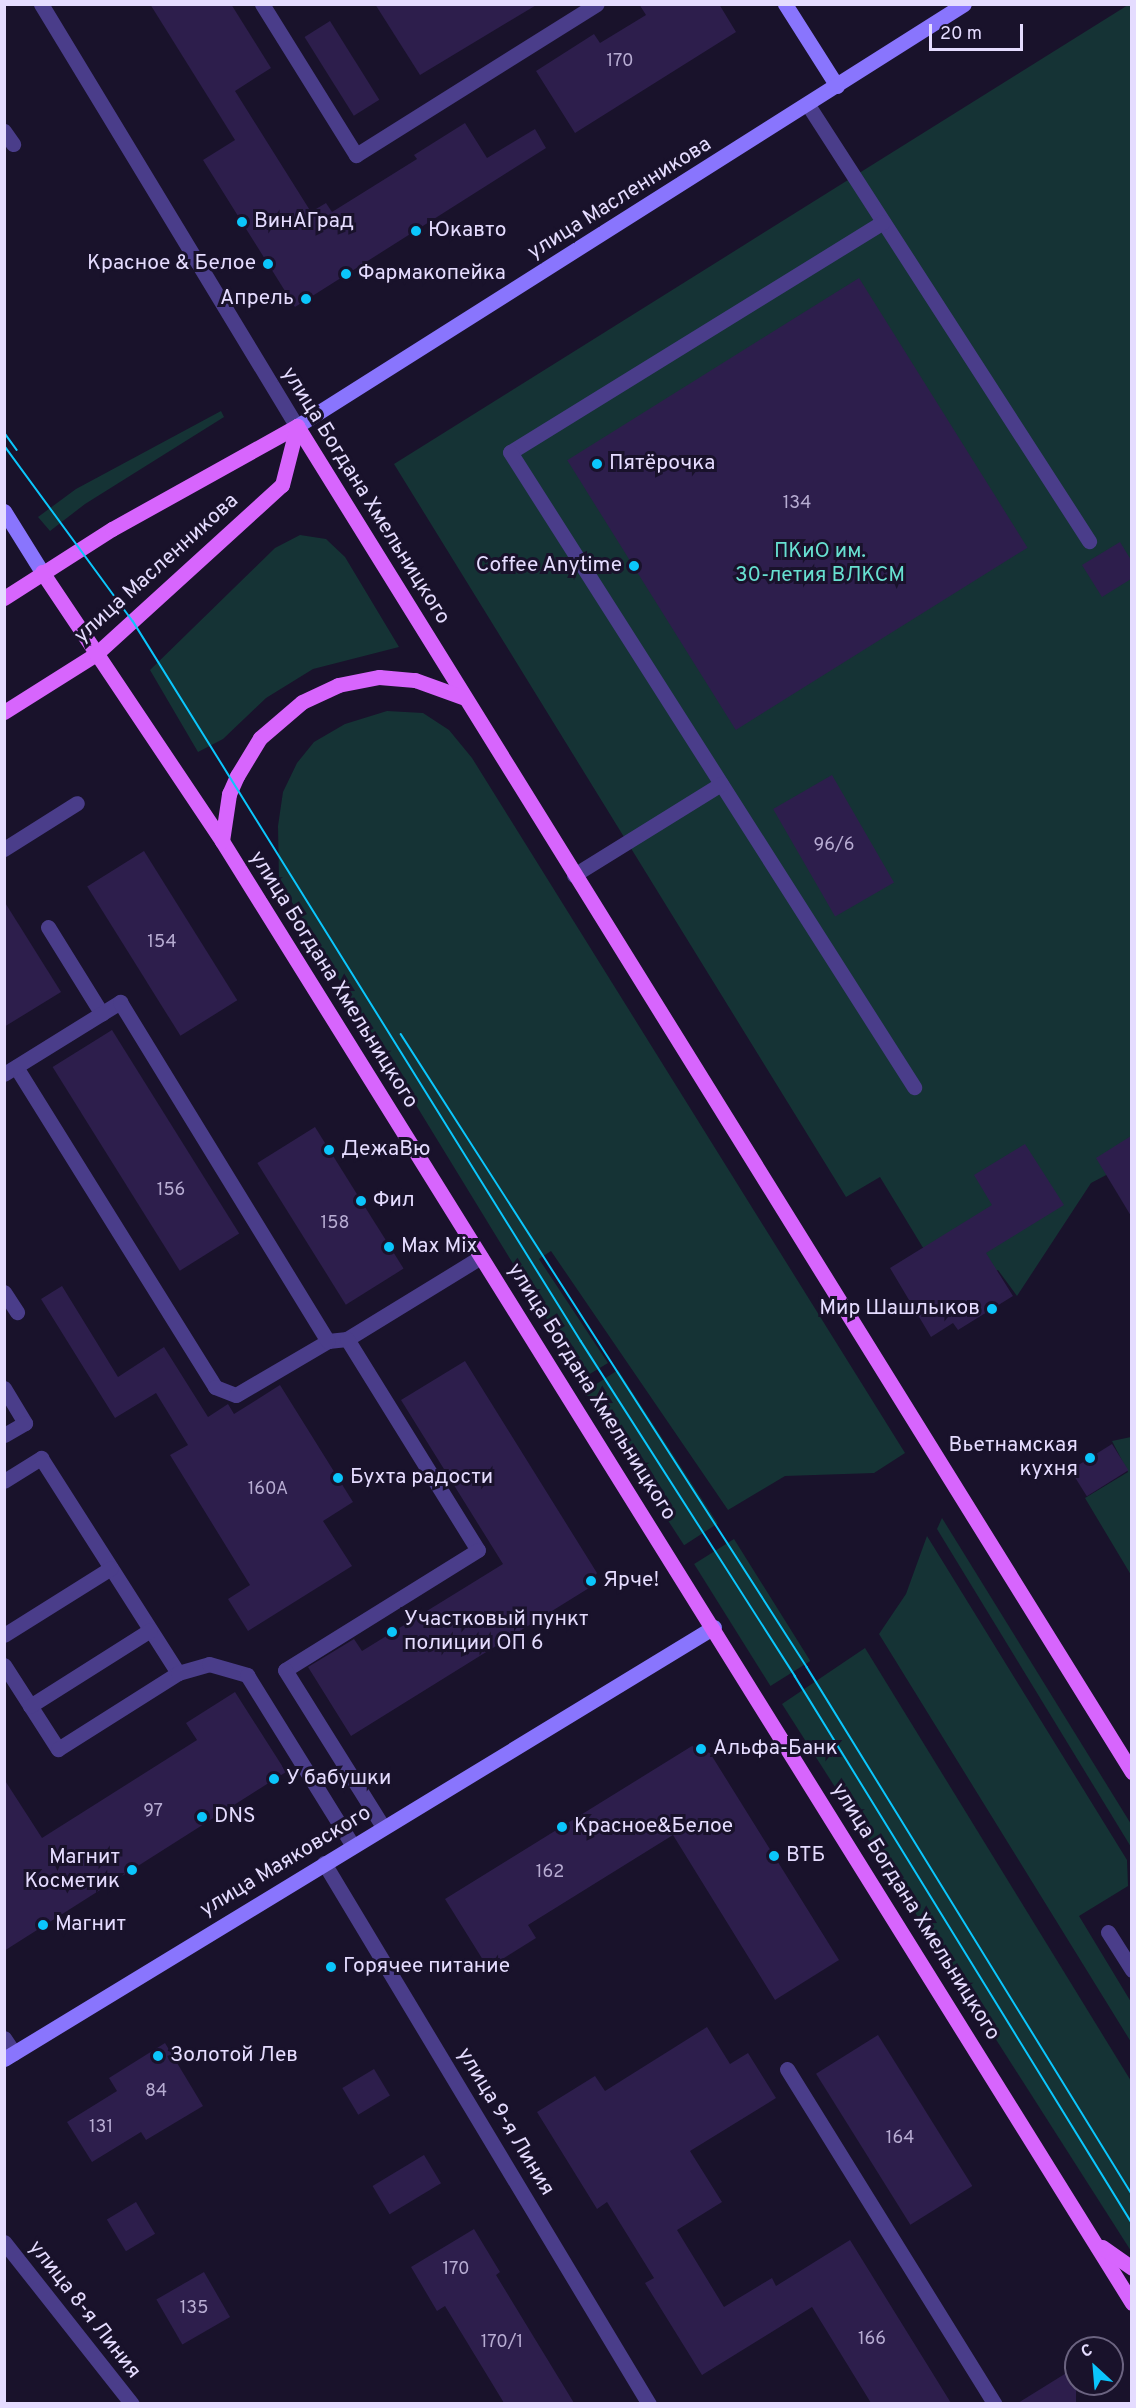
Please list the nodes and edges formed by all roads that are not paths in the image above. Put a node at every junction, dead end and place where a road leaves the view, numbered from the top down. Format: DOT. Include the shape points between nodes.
graph roads {
  1 [pos="41,4"];
  2 [pos="262,4"];
  3 [pos="785,4"];
  4 [pos="964,4"];
  5 [pos="596,5"];
  6 [pos="837,86"];
  7 [pos="808,105"];
  8 [pos="883,222"];
  9 [pos="297,426"];
  10 [pos="4,510"];
  11 [pos="1089,541"];
  12 [pos="42,572"];
  13 [pos="4,598"];
  14 [pos="96,654"];
  15 [pos="465,698"];
  16 [pos="4,712"];
  17 [pos="721,784"];
  18 [pos="77,803"];
  19 [pos="222,841"];
  20 [pos="4,849"];
  21 [pos="574,875"];
  22 [pos="48,927"];
  23 [pos="102,1014"];
  24 [pos="10,1071"];
  25 [pos="915,1087"];
  26 [pos="481,1257"];
  27 [pos="4,1292"];
  28 [pos="17,1312"];
  29 [pos="347,1340"];
  30 [pos="328,1341"];
  31 [pos="4,1388"];
  32 [pos="4,1435"];
  33 [pos="4,1481"];
  34 [pos="111,1568"];
  35 [pos="714,1628"];
  36 [pos="150,1630"];
  37 [pos="4,1635"];
  38 [pos="4,1665"];
  39 [pos="178,1674"];
  40 [pos="30,1706"];
  41 [pos="1131,1772"];
  42 [pos="383,1827"];
  43 [pos="353,1846"];
  44 [pos="324,1863"];
  45 [pos="1108,1932"];
  46 [pos="1131,1970"];
  47 [pos="4,2038"];
  48 [pos="9,2056"];
  49 [pos="787,2068"];
  50 [pos="1089,2234"];
  51 [pos="4,2242"];
  52 [pos="1131,2268"];
  53 [pos="1131,2303"];
  54 [pos="132,2403"];
  55 [pos="649,2403"];
  56 [pos="995,2403"];
  1 -- 9 [label="street, улица Богдана Хмельницкого"];
  2 -- 5 [label="street" via="356,155"];
  3 -- 6 [label="main road"];
  4 -- 6 [label="main road, улица Масленникова"];
  6 -- 7 [label="main road, улица Масленникова"];
  7 -- 8 [label="street"];
  7 -- 9 [label="main road, улица Масленникова"];
  8 -- 11 [label="street"];
  8 -- 17 [label="street" via="510,452"];
  9 -- 12 [label="main road, улица Масленникова"];
  9 -- 14 [label="main road, улица Масленникова" via="282,485"];
  9 -- 15 [label="main road, улица Богдана Хмельницкого"];
  10 -- 12 [label="main road, улица Богдана Хмельницкого"];
  12 -- 13 [label="main road, улица Масленникова"];
  12 -- 14 [label="main road, улица Богдана Хмельницкого"];
  14 -- 16 [label="main road, улица Масленникова"];
  14 -- 19 [label="main road, улица Богдана Хмельницкого"];
  15 -- 19 [label="main road" via="416,680 379,677 338,685 302,702 260,738 237,776 229,794"];
  15 -- 21 [label="main road, улица Богдана Хмельницкого"];
  17 -- 21 [label="street"];
  17 -- 25 [label="street"];
  18 -- 20 [label="street"];
  19 -- 26 [label="main road, улица Богдана Хмельницкого"];
  21 -- 41 [label="main road, улица Богдана Хмельницкого"];
  22 -- 23 [label="street"];
  23 -- 24 [label="street"];
  23 -- 30 [label="street" via="120,1002"];
  24 -- 30 [label="street" via="215,1387 236,1395"];
  26 -- 29 [label="street"];
  26 -- 35 [label="main road, улица Богдана Хмельницкого"];
  27 -- 28 [label="street"];
  29 -- 30 [label="street"];
  29 -- 42 [label="street" via="478,1550 285,1670"];
  31 -- 32 [label="street" via="26,1423"];
  33 -- 34 [label="street" via="41,1458"];
  34 -- 36 [label="street"];
  34 -- 37 [label="street"];
  35 -- 42 [label="main road, улица Маяковского"];
  35 -- 50 [label="main road, улица Богдана Хмельницкого"];
  36 -- 39 [label="street"];
  36 -- 40 [label="street"];
  38 -- 40 [label="street"];
  39 -- 40 [label="street" via="58,1749"];
  39 -- 43 [label="street" via="209,1664 247,1675"];
  42 -- 43 [label="main road, улица Маяковского"];
  43 -- 44 [label="main road, улица Маяковского"];
  44 -- 48 [label="main road, улица Маяковского"];
  44 -- 55 [label="street, улица 9-я Линия"];
  45 -- 46 [label="street"];
  47 -- 48 [label="street"];
  49 -- 56 [label="street"];
  50 -- 52 [label="main road"];
  50 -- 53 [label="main road, улица Богдана Хмельницкого"];
  51 -- 54 [label="street, улица 8-я Линия"];
}
